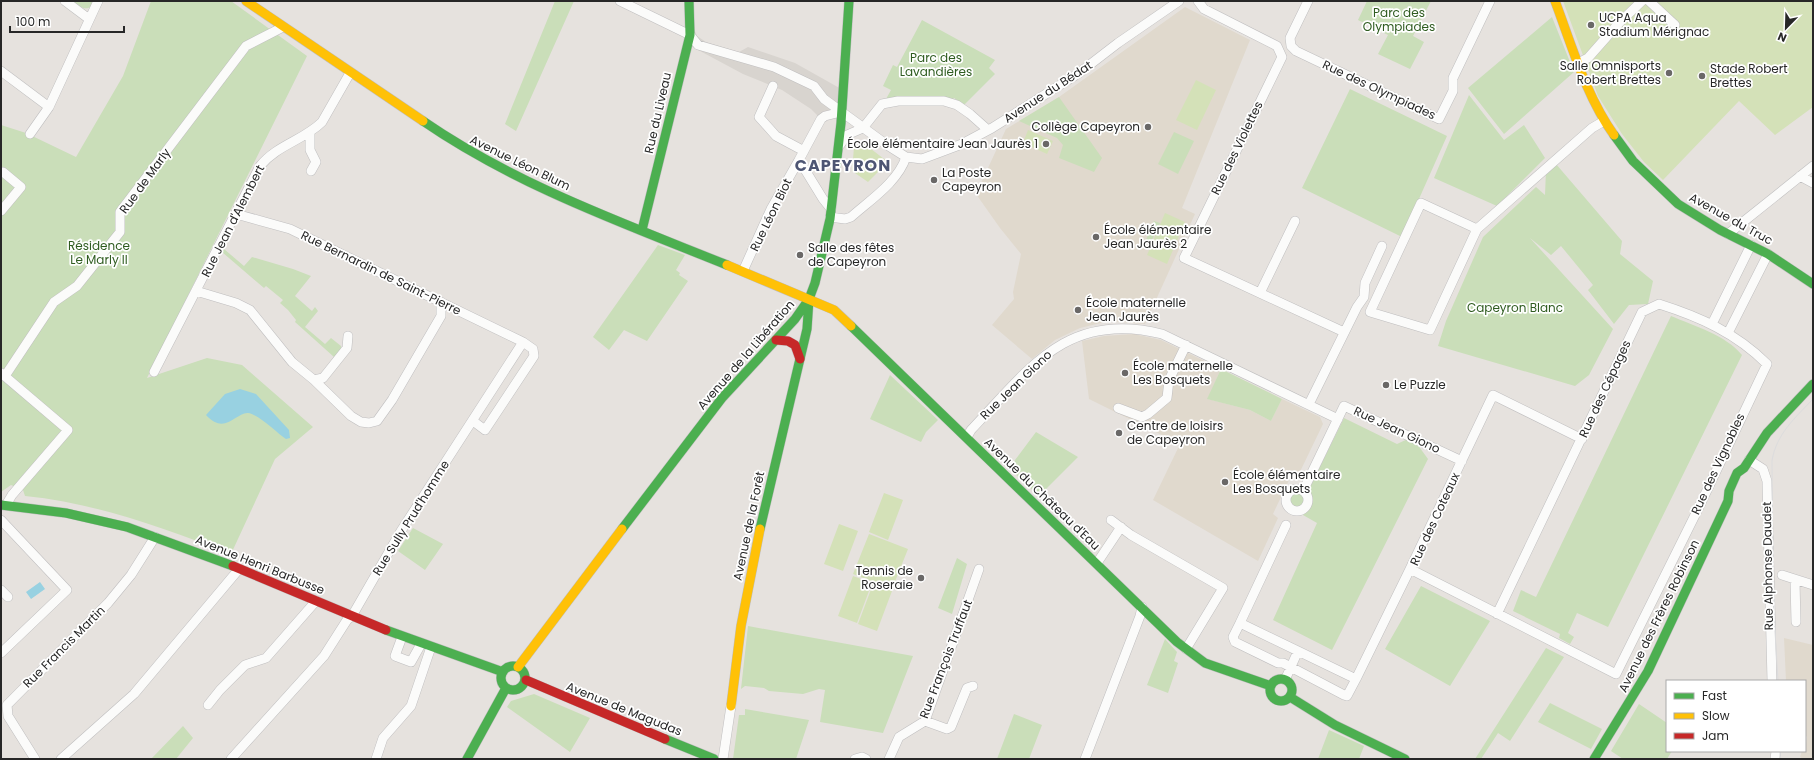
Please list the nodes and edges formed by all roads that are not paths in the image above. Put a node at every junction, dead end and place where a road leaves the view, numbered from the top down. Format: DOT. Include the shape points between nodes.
graph roads {
  1 [pos="65,1"];
  2 [pos="98,1"];
  3 [pos="246,1"];
  4 [pos="620,1"];
  5 [pos="689,1"];
  6 [pos="849,1"];
  7 [pos="1179,1"];
  8 [pos="1198,1"];
  9 [pos="1308,1"];
  10 [pos="1490,1"];
  11 [pos="1555,1"];
  12 [pos="1642,1"];
  13 [pos="1649,1"];
  14 [pos="89,19"];
  15 [pos="1675,24"];
  16 [pos="283,27"];
  17 [pos="690,35"];
  18 [pos="1578,63"];
  19 [pos="1,71"];
  20 [pos="350,74"];
  21 [pos="773,86"];
  22 [pos="49,106"];
  23 [pos="841,112"];
  24 [pos="1604,121"];
  25 [pos="863,128"];
  26 [pos="988,130"];
  27 [pos="310,132"];
  28 [pos="30,134"];
  29 [pos="838,148"];
  30 [pos="804,151"];
  31 [pos="906,157"];
  32 [pos="799,160"];
  33 [pos="1813,166"];
  34 [pos="312,171"];
  35 [pos="3,172"];
  36 [pos="1800,176"];
  37 [pos="1813,182"];
  38 [pos="1,211"];
  39 [pos="831,213"];
  40 [pos="236,214"];
  41 [pos="1295,221"];
  42 [pos="1477,229"];
  43 [pos="642,230"];
  44 [pos="1728,234"];
  45 [pos="1751,244"];
  46 [pos="1382,246"];
  47 [pos="1768,254"];
  48 [pos="743,271"];
  49 [pos="1813,284"];
  50 [pos="196,291"];
  51 [pos="1260,293"];
  52 [pos="809,299"];
  53 [pos="441,302"];
  54 [pos="1712,324"];
  55 [pos="1344,332"];
  56 [pos="1728,333"];
  57 [pos="348,336"];
  58 [pos="776,340"];
  59 [pos="523,342"];
  60 [pos="1186,345"];
  61 [pos="800,360"];
  62 [pos="154,372"];
  63 [pos="3,375"];
  64 [pos="314,380"];
  65 [pos="1813,384"];
  66 [pos="1309,404"];
  67 [pos="1118,408"];
  68 [pos="1338,419"];
  69 [pos="473,422"];
  70 [pos="967,437"];
  71 [pos="1582,438"];
  72 [pos="1462,461"];
  73 [pos="1746,464"];
  74 [pos="1303,491"];
  75 [pos="3,505"];
  76 [pos="1,520"];
  77 [pos="1111,520"];
  78 [pos="1286,525"];
  79 [pos="1122,527"];
  80 [pos="155,537"];
  81 [pos="1097,563"];
  82 [pos="239,569"];
  83 [pos="979,569"];
  84 [pos="1410,569"];
  85 [pos="1782,576"];
  86 [pos="1795,581"];
  87 [pos="1813,585"];
  88 [pos="1,590"];
  89 [pos="8,597"];
  90 [pos="316,601"];
  91 [pos="1142,607"];
  92 [pos="1497,614"];
  93 [pos="352,616"];
  94 [pos="1796,622"];
  95 [pos="1240,623"];
  96 [pos="402,636"];
  97 [pos="421,644"];
  98 [pos="431,647"];
  99 [pos="1186,650"];
  100 [pos="1298,651"];
  101 [pos="1,653"];
  102 [pos="518,667"];
  103 [pos="1290,667"];
  104 [pos="503,672"];
  105 [pos="1616,674"];
  106 [pos="1356,679"];
  107 [pos="526,680"];
  108 [pos="1285,680"];
  109 [pos="1772,680"];
  110 [pos="973,686"];
  111 [pos="1271,686"];
  112 [pos="506,688"];
  113 [pos="1290,697"];
  114 [pos="208,705"];
  115 [pos="925,721"];
  116 [pos="35,759"];
  117 [pos="61,759"];
  118 [pos="231,759"];
  119 [pos="376,759"];
  120 [pos="467,759"];
  121 [pos="714,759"];
  122 [pos="723,759"];
  123 [pos="855,759"];
  124 [pos="866,759"];
  125 [pos="889,759"];
  126 [pos="1085,759"];
  127 [pos="1405,759"];
  128 [pos="1594,759"];
  1 -- 14 [label="street"];
  2 -- 14 [label="street"];
  3 -- 16 [label="street, Avenue Léon Blum"];
  4 -- 17 [label="street"];
  5 -- 17 [label="street, Rue du Liveau"];
  6 -- 23 [label="street, Avenue de la Libération"];
  7 -- 26 [label="street, Avenue du Bédat" via="1079,73"];
  8 -- 51 [label="street, Rue des Violettes" via="1204,9 1277,46 1282,57 1184,258"];
  9 -- 10 [label="street, Rue des Olympiades" via="1290,38 1291,46 1296,51 1439,120 1453,91 1453,78"];
  11 -- 18 [label="street, Avenue du Truc"];
  12 -- 18 [label="street" via="1588,58"];
  13 -- 15 [label="street"];
  14 -- 22 [label="street"];
  16 -- 20 [label="street, Avenue Léon Blum"];
  16 -- 63 [label="street, Rue de Marly" via="246,46 120,212 120,232 77,286 54,302"];
  17 -- 23 [label="street" via="698,45 774,67 814,86 824,99"];
  17 -- 43 [label="street, Rue du Liveau"];
  18 -- 24 [label="street, Avenue du Truc"];
  19 -- 22 [label="street"];
  20 -- 27 [label="street, Rue Jean d'Alembert" via="328,115"];
  20 -- 43 [label="street, Avenue Léon Blum" via="459,146 540,188"];
  21 -- 30 [label="street" via="759,117 776,136"];
  22 -- 28 [label="street"];
  23 -- 25 [label="street"];
  23 -- 29 [label="street, Avenue de la Libération"];
  23 -- 30 [label="street, Rue Léon Biot" via="825,116 821,120"];
  24 -- 42 [label="street" via="1592,128"];
  24 -- 44 [label="street, Avenue du Truc" via="1622,147 1657,185 1678,204"];
  25 -- 26 [label="street" via="882,104 898,101 944,101 963,110"];
  25 -- 29 [label="street" via="847,135"];
  25 -- 31 [label="street"];
  26 -- 31 [label="street, Avenue du Bédat" via="922,159"];
  27 -- 34 [label="street" via="310,150 316,162"];
  27 -- 40 [label="street, Rue Jean d'Alembert" via="266,158"];
  29 -- 39 [label="street, Avenue de la Libération"];
  30 -- 32 [label="street, Rue Léon Biot"];
  31 -- 39 [label="street" via="895,177 852,217 845,219"];
  32 -- 39 [label="street"];
  32 -- 48 [label="street, Rue Léon Biot" via="771,209"];
  33 -- 36 [label="street"];
  35 -- 38 [label="street" via="21,187"];
  36 -- 37 [label="street"];
  36 -- 44 [label="street"];
  39 -- 52 [label="street, Avenue de la Libération"];
  40 -- 50 [label="street, Rue Jean d'Alembert"];
  40 -- 53 [label="street, Rue Bernardin de Saint-Pierre" via="290,229"];
  41 -- 51 [label="street"];
  42 -- 42 [label="street" via="1430,330 1370,312 1421,202"];
  43 -- 48 [label="street, Avenue Léon Blum"];
  44 -- 45 [label="street, Avenue du Truc"];
  45 -- 47 [label="street, Avenue du Truc"];
  45 -- 54 [label="street"];
  46 -- 55 [label="street" via="1365,283 1364,297"];
  47 -- 49 [label="street, Avenue du Truc"];
  47 -- 56 [label="street"];
  48 -- 52 [label="street, Avenue Léon Blum"];
  50 -- 62 [label="street, Rue Jean d'Alembert"];
  50 -- 64 [label="street" via="250,310 292,362"];
  51 -- 55 [label="street"];
  52 -- 58 [label="street, Avenue de la Libération"];
  52 -- 61 [label="street, Avenue de la Forêt" via="807,329"];
  52 -- 70 [label="street, Avenue du Château d'Eau" via="834,310"];
  53 -- 59 [label="street, Rue Bernardin de Saint-Pierre"];
  53 -- 64 [label="street" via="441,316 378,421 361,422 351,416"];
  54 -- 56 [label="street, Rue des Vignobles"];
  54 -- 71 [label="street, Rue des Cépages" via="1659,304 1642,312"];
  55 -- 66 [label="street"];
  56 -- 105 [label="street, Rue des Vignobles" via="1767,364"];
  57 -- 64 [label="street" via="347,348 323,378"];
  58 -- 61 [label="street" via="788,341 795,345"];
  58 -- 102 [label="street, Avenue de la Libération" via="722,398 683,447"];
  59 -- 69 [label="street, Rue Sully Prud'homme"];
  59 -- 69 [label="street" via="533,349 534,356 485,430"];
  60 -- 66 [label="street, Rue Jean Giono"];
  60 -- 67 [label="street" via="1169,380 1167,398 1142,417"];
  60 -- 70 [label="street, Rue Jean Giono" via="1162,334 1118,327 1093,330 1070,339 1049,351 1029,369"];
  61 -- 122 [label="street, Avenue de la Forêt" via="759,534 741,626"];
  63 -- 75 [label="street, Rue de Marly" via="68,430"];
  65 -- 73 [label="street, Avenue des Frères Robinson" via="1768,433"];
  66 -- 68 [label="street, Rue Jean Giono"];
  68 -- 72 [label="street, Rue Jean Giono" via="1344,406"];
  68 -- 74 [label="street, Rue Jean Giono"];
  69 -- 93 [label="street, Rue Sully Prud'homme" via="401,530"];
  70 -- 81 [label="street, Avenue du Château d'Eau"];
  71 -- 72 [label="street, Rue des Coteaux" via="1494,395"];
  71 -- 92 [label="street, Rue des Cépages"];
  72 -- 84 [label="street, Rue des Coteaux"];
  73 -- 109 [label="street, Rue Alphonse Daudet" via="1763,469 1767,481"];
  73 -- 128 [label="street, Avenue des Frères Robinson" via="1744,476 1732,499 1728,501 1646,676"];
  75 -- 80 [label="street, Avenue Henri Barbusse" via="99,519"];
  76 -- 101 [label="street" via="67,590"];
  77 -- 79 [label="street"];
  78 -- 95 [label="street"];
  79 -- 81 [label="street"];
  79 -- 99 [label="street" via="1222,588"];
  80 -- 82 [label="street, Avenue Henri Barbusse"];
  80 -- 116 [label="street, Rue Francis Martin" via="131,575 108,603 7,705 8,716"];
  81 -- 91 [label="street, Avenue du Château d'Eau"];
  82 -- 90 [label="street, Avenue Henri Barbusse"];
  82 -- 117 [label="street" via="134,694"];
  83 -- 115 [label="street, Rue François Truffaut"];
  84 -- 92 [label="street, Rue des Coteaux"];
  84 -- 106 [label="street"];
  85 -- 86 [label="street"];
  86 -- 87 [label="street"];
  86 -- 94 [label="street"];
  88 -- 89 [label="street"];
  90 -- 93 [label="street, Avenue Henri Barbusse"];
  90 -- 114 [label="street" via="266,658 245,665"];
  91 -- 99 [label="street, Avenue du Château d'Eau"];
  91 -- 126 [label="street"];
  92 -- 105 [label="street, Rue des Coteaux"];
  93 -- 96 [label="street, Avenue Henri Barbusse"];
  93 -- 118 [label="street, Rue Sully Prud'homme" via="324,656"];
  95 -- 100 [label="street"];
  95 -- 103 [label="street" via="1233,637 1235,642"];
  96 -- 97 [label="street, Avenue Henri Barbusse"];
  96 -- 97 [label="street" via="395,656 402,660 411,662"];
  97 -- 98 [label="street, Avenue Henri Barbusse"];
  98 -- 104 [label="street, Avenue Henri Barbusse"];
  98 -- 119 [label="street" via="411,706 383,738"];
  99 -- 111 [label="street, Avenue du Château d'Eau" via="1218,669"];
  100 -- 103 [label="street"];
  100 -- 106 [label="street"];
  102 -- 104 [label="street" via="511,666"];
  102 -- 107 [label="street" via="524,672"];
  103 -- 106 [label="street" via="1347,696"];
  103 -- 108 [label="street"];
  104 -- 112 [label="street" via="502,683"];
  107 -- 112 [label="street" via="518,690"];
  107 -- 121 [label="street, Avenue de Magudas"];
  108 -- 111 [label="street" via="1278,680"];
  108 -- 113 [label="street" via="1291,687"];
  110 -- 115 [label="street" via="967,688 951,727 947,729"];
  111 -- 113 [label="street" via="1271,694 1275,699 1284,701"];
  112 -- 120 [label="street"];
  113 -- 127 [label="street" via="1335,726"];
  115 -- 125 [label="street, Rue François Truffaut" via="899,737"];
  123 -- 124 [label="street"];
}
